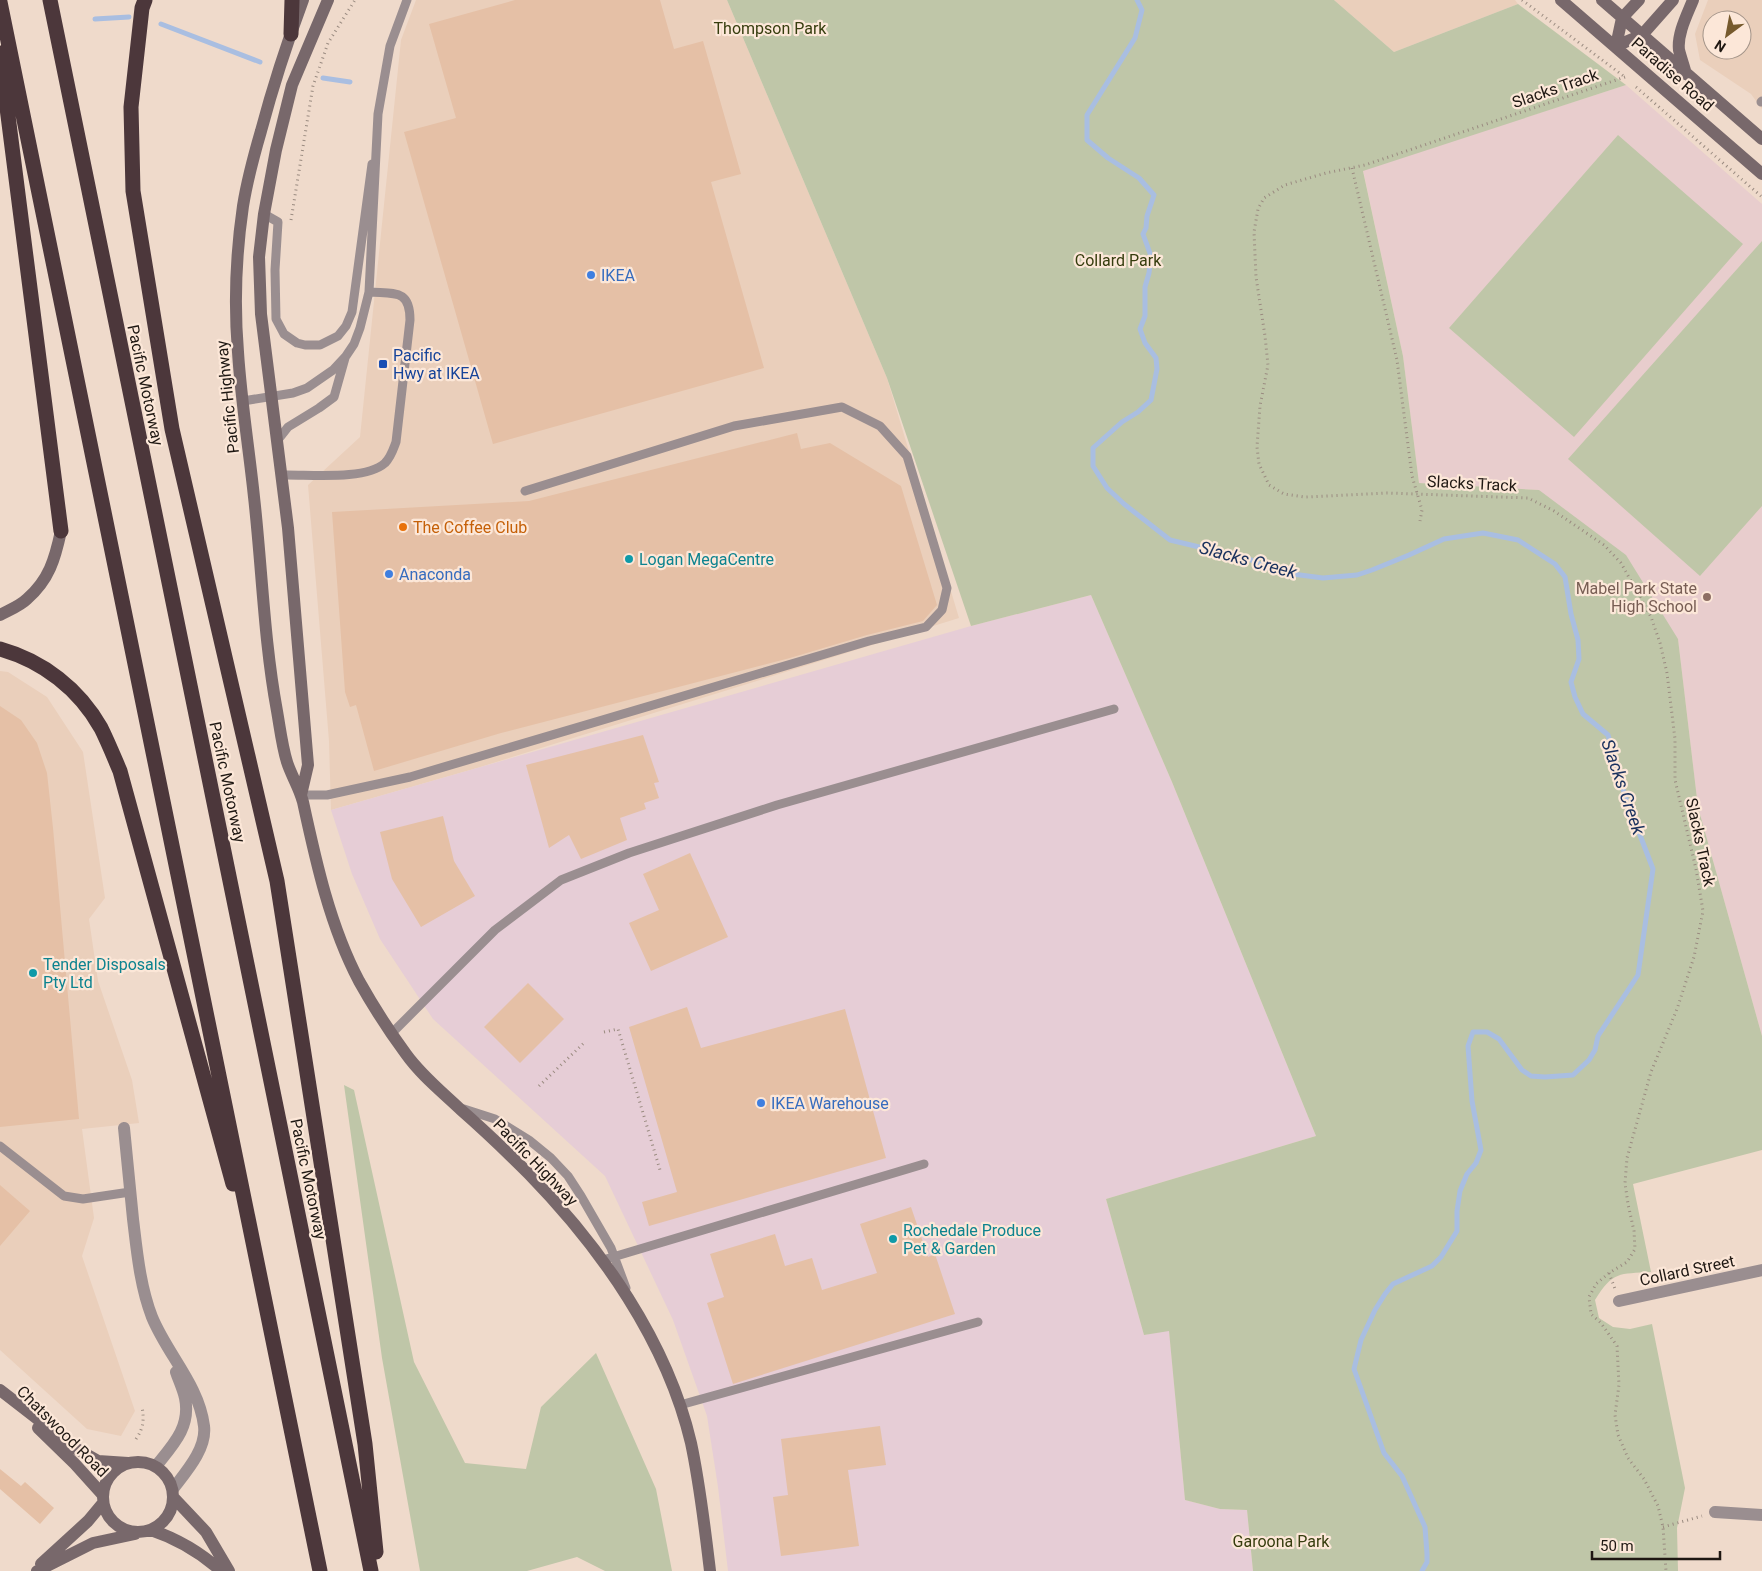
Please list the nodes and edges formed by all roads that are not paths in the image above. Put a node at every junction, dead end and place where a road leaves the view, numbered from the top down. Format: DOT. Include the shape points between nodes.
graph roads {
  1 [pos="50,0"];
  2 [pos="145,0"];
  3 [pos="292,0"];
  4 [pos="303,0"];
  5 [pos="328,0"];
  6 [pos="407,0"];
  7 [pos="1561,0"];
  8 [pos="1602,0"];
  9 [pos="1638,0"];
  10 [pos="1673,0"];
  11 [pos="1693,0"];
  12 [pos="0,2"];
  13 [pos="1622,18"];
  14 [pos="291,34"];
  15 [pos="1642,35"];
  16 [pos="1616,46"];
  17 [pos="0,53"];
  18 [pos="1686,74"];
  19 [pos="379,124"];
  20 [pos="1762,139"];
  21 [pos="1762,174"];
  22 [pos="264,214"];
  23 [pos="369,292"];
  24 [pos="346,356"];
  25 [pos="271,397"];
  26 [pos="243,401"];
  27 [pos="277,441"];
  28 [pos="281,474"];
  29 [pos="525,491"];
  30 [pos="61,531"];
  31 [pos="0,615"];
  32 [pos="0,649"];
  33 [pos="1114,709"];
  34 [pos="301,795"];
  35 [pos="392,1033"];
  36 [pos="459,1108"];
  37 [pos="124,1128"];
  38 [pos="0,1146"];
  39 [pos="924,1164"];
  40 [pos="130,1192"];
  41 [pos="608,1258"];
  42 [pos="1762,1270"];
  43 [pos="265,1296"];
  44 [pos="1619,1301"];
  45 [pos="978,1322"];
  46 [pos="167,1346"];
  47 [pos="0,1391"];
  48 [pos="680,1405"];
  49 [pos="128,1462"];
  50 [pos="156,1466"];
  51 [pos="173,1494"];
  52 [pos="103,1499"];
  53 [pos="1715,1512"];
  54 [pos="1762,1515"];
  55 [pos="146,1531"];
  56 [pos="35,1571"];
  57 [pos="221,1571"];
  58 [pos="228,1571"];
  59 [pos="320,1571"];
  60 [pos="371,1571"];
  61 [pos="378,1571"];
  62 [pos="710,1571"];
  1 -- 60 [label="highway, Pacific Motorway"];
  2 -- 61 [label="highway" via="131,107 133,191 172,429 277,880 365,1444"];
  3 -- 14 [label="highway"];
  4 -- 14 [label="street, Pacific Highway"];
  5 -- 22 [label="street, Pacific Highway" via="292,85"];
  6 -- 19 [label="lane" via="390,46"];
  7 -- 16 [label="street, Paradise Road"];
  8 -- 13 [label="street, Paradise Road"];
  9 -- 13 [label="street"];
  10 -- 15 [label="street"];
  11 -- 18 [label="street" via="1679,41"];
  12 -- 43 [label="highway"];
  13 -- 15 [label="street, Paradise Road"];
  13 -- 16 [label="street"];
  14 -- 26 [label="street, Pacific Highway" via="272,89 243,204 236,290"];
  15 -- 16 [label="street"];
  15 -- 18 [label="street, Paradise Road"];
  16 -- 21 [label="street, Paradise Road"];
  17 -- 30 [label="highway"];
  18 -- 20 [label="street, Paradise Road"];
  19 -- 22 [label="lane" via="352,312 338,336 320,345 305,345 284,334 276,319 278,222"];
  19 -- 23 [label="lane"];
  22 -- 25 [label="street, Pacific Highway" via="259,288"];
  23 -- 24 [label="lane" via="360,328"];
  23 -- 28 [label="lane" via="398,293 410,307 396,442 391,455 384,464 364,473"];
  24 -- 25 [label="lane" via="333,370 307,388"];
  24 -- 27 [label="lane" via="334,396 288,427"];
  25 -- 26 [label="lane"];
  25 -- 27 [label="street, Pacific Highway"];
  26 -- 34 [label="street, Pacific Highway" via="271,675 287,762"];
  27 -- 28 [label="street, Pacific Highway"];
  28 -- 34 [label="street, Pacific Highway" via="308,765"];
  29 -- 34 [label="lane" via="734,426 842,407 880,426 906,456 947,588 942,610 926,627 410,777 327,795"];
  30 -- 31 [label="street" via="55,560 42,583 26,600"];
  32 -- 43 [label="highway" via="46,669 80,697 101,728 120,771 211,1110"];
  33 -- 35 [label="lane" via="777,805 630,853 561,880 495,930"];
  34 -- 35 [label="street, Pacific Highway" via="340,939 360,982"];
  35 -- 36 [label="street, Pacific Highway" via="430,1083"];
  36 -- 41 [label="street, Pacific Highway" via="540,1185"];
  36 -- 41 [label="lane" via="495,1119 551,1158 568,1176 611,1248"];
  37 -- 40 [label="street"];
  38 -- 40 [label="lane" via="64,1196 83,1198"];
  39 -- 41 [label="lane"];
  40 -- 46 [label="street" via="142,1284 152,1316"];
  41 -- 48 [label="street, Pacific Highway" via="657,1352"];
  42 -- 44 [label="street, Collard Street"];
  43 -- 59 [label="highway"];
  45 -- 48 [label="lane"];
  46 -- 50 [label="street" via="185,1398 186,1422"];
  46 -- 51 [label="street" via="198,1399 205,1428 198,1455"];
  47 -- 49 [label="street, Chatswood Road" via="98,1462"];
  47 -- 52 [label="street, Chatswood Road" via="75,1464"];
  48 -- 62 [label="street, Pacific Highway" via="697,1477"];
  49 -- 50 [label="street"];
  49 -- 52 [label="street" via="110,1474"];
  50 -- 51 [label="street" via="169,1480"];
  51 -- 55 [label="street" via="172,1508 167,1517 160,1525"];
  51 -- 58 [label="street" via="206,1532"];
  52 -- 55 [label="street" via="106,1513 120,1528 130,1532"];
  52 -- 56 [label="street" via="88,1522"];
  53 -- 54 [label="street"];
  55 -- 56 [label="street" via="93,1543"];
  55 -- 57 [label="street" via="172,1537 203,1555"];
}
